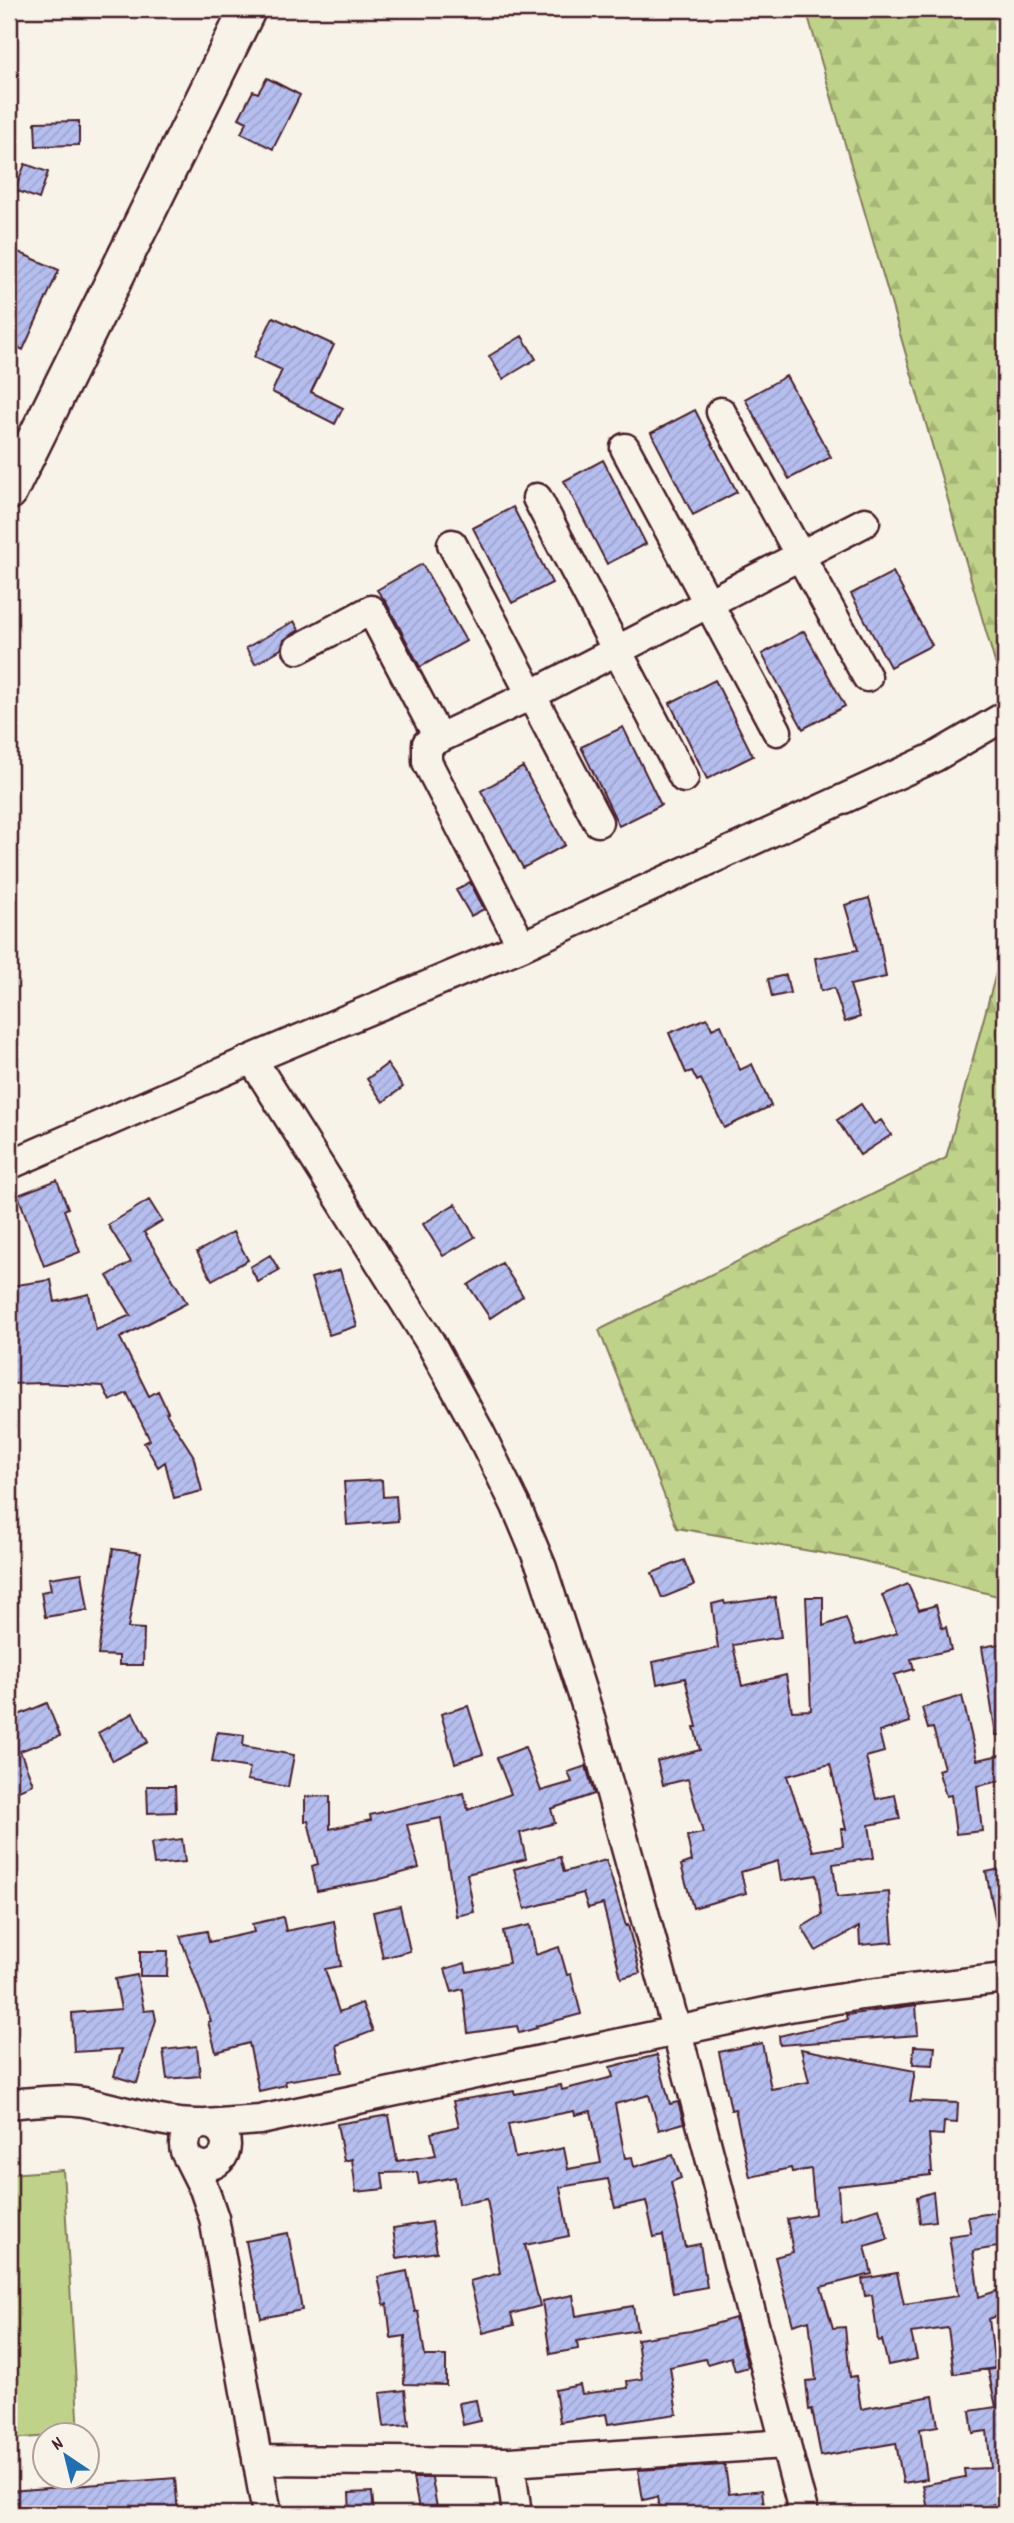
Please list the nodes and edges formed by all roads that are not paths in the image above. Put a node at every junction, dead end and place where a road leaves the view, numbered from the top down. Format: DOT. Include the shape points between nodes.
graph roads {
  1 [pos="248,9"];
  2 [pos="722,412"];
  3 [pos="625,448"];
  4 [pos="9,492"];
  5 [pos="537,498"];
  6 [pos="865,522"];
  7 [pos="452,544"];
  8 [pos="800,558"];
  9 [pos="708,604"];
  10 [pos="298,649"];
  11 [pos="616,650"];
  12 [pos="867,677"];
  13 [pos="531,695"];
  14 [pos="1005,716"];
  15 [pos="777,732"];
  16 [pos="438,737"];
  17 [pos="684,779"];
  18 [pos="598,822"];
  19 [pos="522,946"];
  20 [pos="252,1059"];
  21 [pos="9,1165"];
  22 [pos="1005,1978"];
  23 [pos="677,2032"];
  24 [pos="9,2104"];
  25 [pos="127,2114"];
  26 [pos="280,2115"];
  27 [pos="203,2124"];
  28 [pos="188,2157"];
  29 [pos="221,2158"];
  30 [pos="214,2218"];
  31 [pos="786,2444"];
  32 [pos="257,2460"];
  33 [pos="510,2462"];
  34 [pos="267,2514"];
  35 [pos="517,2514"];
  36 [pos="804,2514"];
  1 -- 4 [label="main road"];
  2 -- 8 [label="street"];
  3 -- 9 [label="street"];
  5 -- 11 [label="street"];
  6 -- 8 [label="street"];
  7 -- 13 [label="street"];
  8 -- 9 [label="street"];
  8 -- 12 [label="street"];
  9 -- 11 [label="street"];
  9 -- 15 [label="street"];
  10 -- 16 [label="street" via="371,610"];
  11 -- 13 [label="street"];
  11 -- 17 [label="street"];
  13 -- 16 [label="street"];
  13 -- 18 [label="street"];
  14 -- 19 [label="street" via="935,757"];
  16 -- 19 [label="street" via="427,744 427,762"];
  19 -- 20 [label="street"];
  20 -- 21 [label="street"];
  20 -- 23 [label="street" via="430,1342 521,1518 589,1714"];
  22 -- 23 [label="street" via="861,1995"];
  23 -- 26 [label="street"];
  23 -- 31 [label="street"];
  24 -- 25 [label="street" via="63,2100"];
  25 -- 27 [label="street" via="168,2123"];
  25 -- 28 [label="street" via="173,2140"];
  26 -- 27 [label="street"];
  26 -- 29 [label="street" via="241,2137"];
  27 -- 28 [label="street" via="186,2136"];
  27 -- 29 [label="street" via="216,2127 224,2136 226,2148"];
  28 -- 29 [label="street" via="206,2166"];
  28 -- 30 [label="street"];
  29 -- 30 [label="street" via="214,2186"];
  30 -- 32 [label="street"];
  31 -- 33 [label="street"];
  31 -- 36 [label="street"];
  32 -- 33 [label="street"];
  32 -- 34 [label="street"];
  33 -- 35 [label="street"];
}
